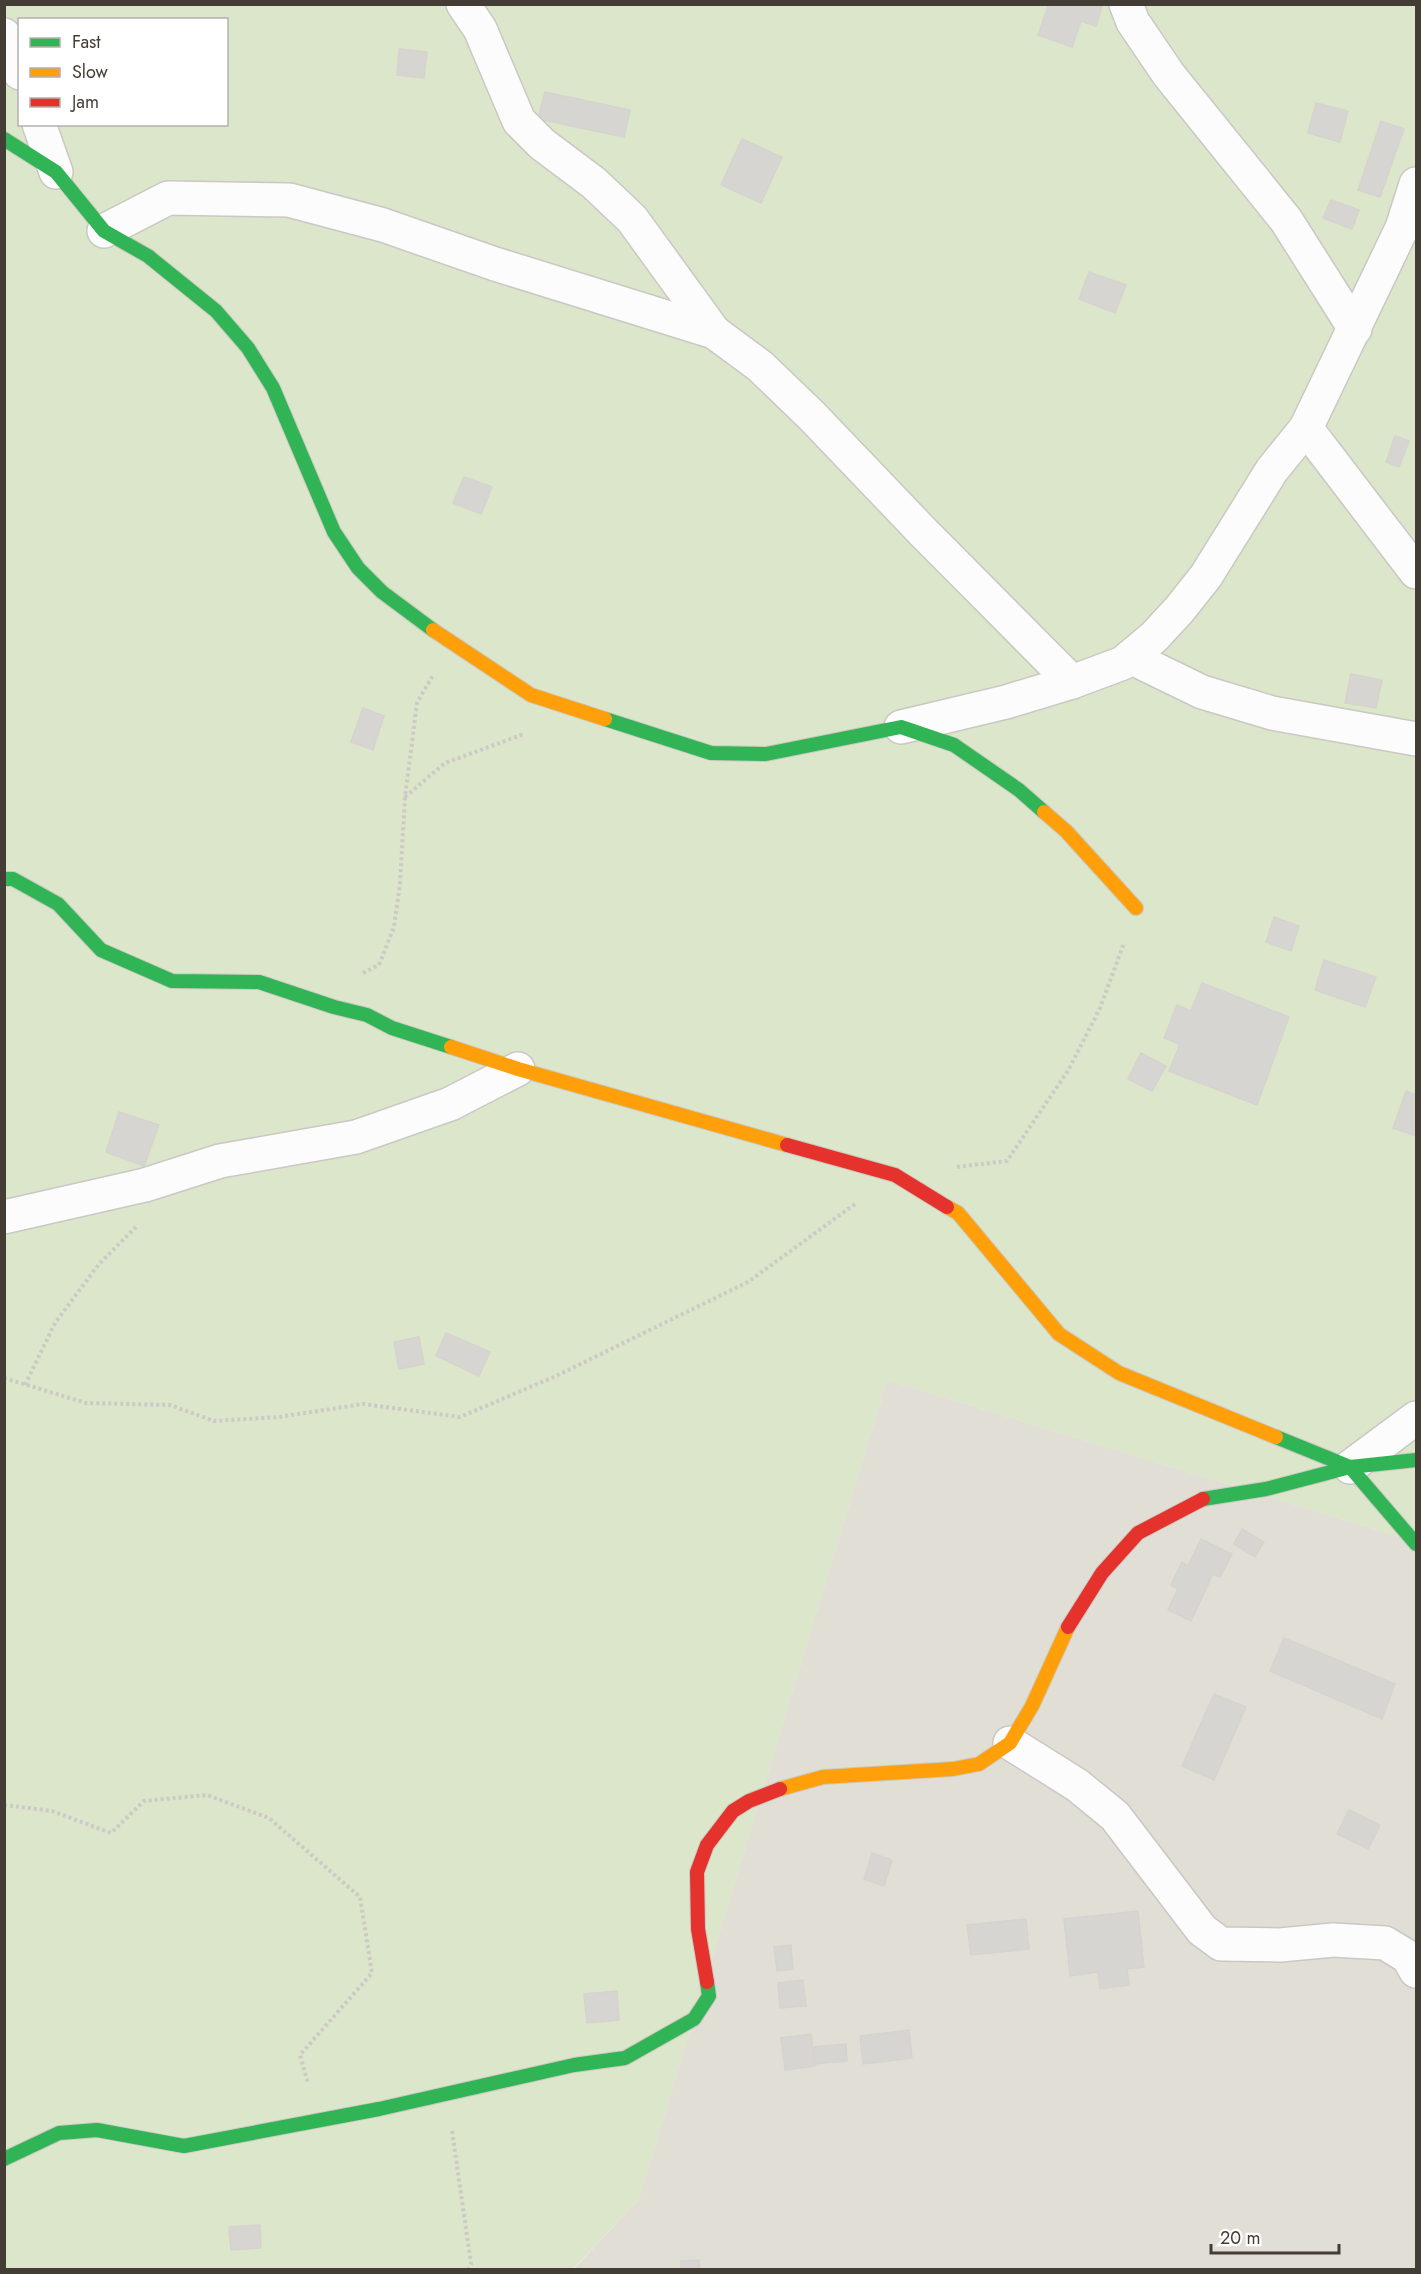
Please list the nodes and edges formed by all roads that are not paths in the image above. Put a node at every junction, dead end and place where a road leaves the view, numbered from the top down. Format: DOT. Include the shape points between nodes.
graph roads {
  1 [pos="463,4"];
  2 [pos="1126,4"];
  3 [pos="4,35"];
  4 [pos="18,68"];
  5 [pos="40,126"];
  6 [pos="4,139"];
  7 [pos="56,172"];
  8 [pos="1416,184"];
  9 [pos="105,231"];
  10 [pos="1354,329"];
  11 [pos="714,332"];
  12 [pos="1306,428"];
  13 [pos="1416,572"];
  14 [pos="1130,657"];
  15 [pos="1072,682"];
  16 [pos="901,726"];
  17 [pos="1416,738"];
  18 [pos="4,879"];
  19 [pos="1136,908"];
  20 [pos="518,1069"];
  21 [pos="4,1217"];
  22 [pos="1416,1418"];
  23 [pos="1416,1460"];
  24 [pos="1350,1467"];
  25 [pos="1416,1544"];
  26 [pos="1010,1743"];
  27 [pos="1414,1960"];
  28 [pos="4,2159"];
  1 -- 11 [label="street" via="480,29 519,121 632,219"];
  2 -- 10 [label="street" via="1133,22 1169,75 1286,220"];
  3 -- 4 [label="street"];
  5 -- 7 [label="street"];
  6 -- 7 [label="street"];
  7 -- 9 [label="street"];
  8 -- 10 [label="street" via="1402,228"];
  9 -- 11 [label="street" via="168,198 289,200 383,225"];
  9 -- 16 [label="street" via="148,256 216,311 248,348 273,388 334,532 357,568 382,592 450,642 531,694 711,753 766,754"];
  10 -- 12 [label="street"];
  11 -- 15 [label="street" via="760,366 812,416"];
  12 -- 13 [label="street"];
  12 -- 14 [label="street" via="1272,470 1206,576 1179,610"];
  14 -- 15 [label="street"];
  14 -- 17 [label="street" via="1202,692 1272,713"];
  15 -- 16 [label="street"];
  16 -- 19 [label="street" via="954,745 1019,790 1066,831"];
  18 -- 20 [label="street" via="13,879 58,904 101,950 172,981 259,982 368,1015 392,1028"];
  20 -- 21 [label="street" via="450,1104 356,1137 220,1161 145,1185"];
  20 -- 24 [label="street" via="895,1175 958,1213 1059,1334 1119,1373"];
  22 -- 24 [label="street"];
  23 -- 24 [label="street"];
  24 -- 25 [label="street"];
  24 -- 26 [label="street" via="1201,1499 1138,1533 1102,1573 1070,1622 1032,1706"];
  26 -- 27 [label="street" via="1077,1785 1115,1816 1202,1930 1221,1944 1375,1942 1385,1943"];
  26 -- 28 [label="street" via="978,1764 823,1777 796,1783 733,1811 706,1845 697,1872 698,1929 709,1996 694,2019 625,2058 574,2065 447,2095 184,2146 97,2130 59,2133"];
}
